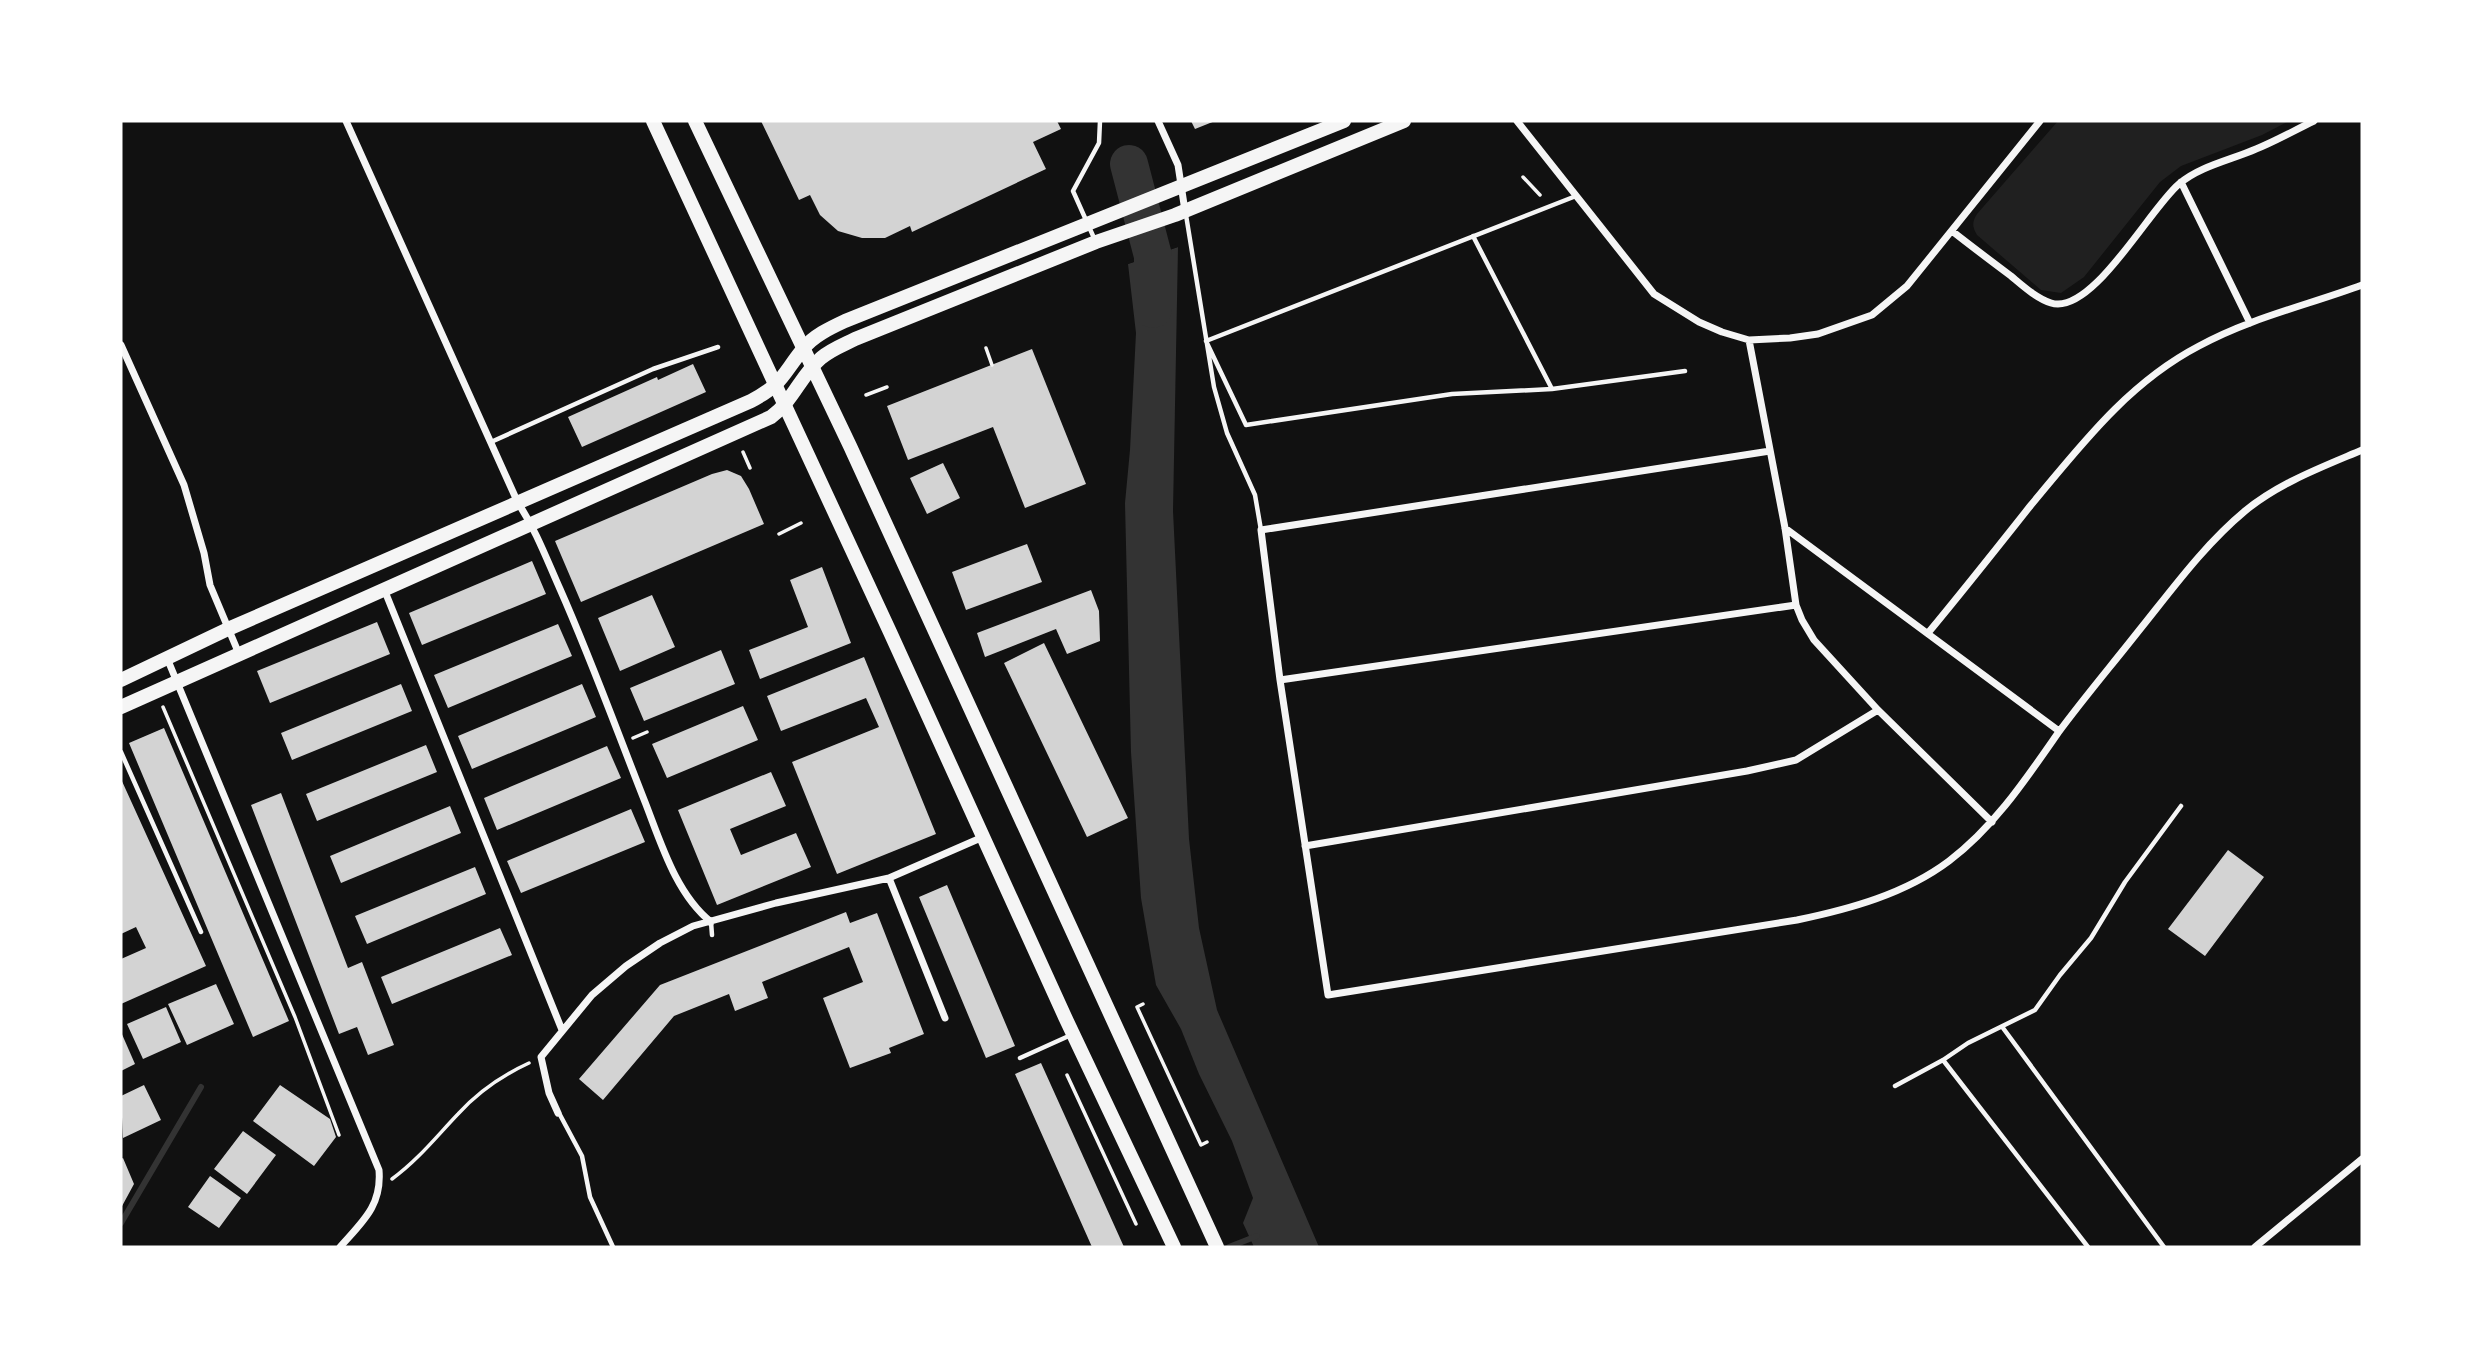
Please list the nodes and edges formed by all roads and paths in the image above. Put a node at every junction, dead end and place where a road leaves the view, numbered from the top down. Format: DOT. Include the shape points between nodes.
graph roads {
  1 [pos="346,121"];
  2 [pos="653,121"];
  3 [pos="695,121"];
  4 [pos="1100,121"];
  5 [pos="1158,121"];
  6 [pos="1344,121"];
  7 [pos="1404,121"];
  8 [pos="1517,121"];
  9 [pos="2040,121"];
  10 [pos="2314,121"];
  11 [pos="1523,177"];
  12 [pos="2181,182"];
  13 [pos="1176,189"];
  14 [pos="1576,196"];
  15 [pos="1542,197"];
  16 [pos="1180,213"];
  17 [pos="1087,223"];
  18 [pos="1952,231"];
  19 [pos="1474,236"];
  20 [pos="1096,242"];
  21 [pos="2362,285"];
  22 [pos="2250,323"];
  23 [pos="1749,340"];
  24 [pos="1206,341"];
  25 [pos="121,345"];
  26 [pos="718,347"];
  27 [pos="803,348"];
  28 [pos="986,348"];
  29 [pos="992,365"];
  30 [pos="812,367"];
  31 [pos="1685,371"];
  32 [pos="775,387"];
  33 [pos="887,387"];
  34 [pos="1552,389"];
  35 [pos="866,395"];
  36 [pos="784,406"];
  37 [pos="491,442"];
  38 [pos="2362,450"];
  39 [pos="1770,451"];
  40 [pos="743,452"];
  41 [pos="750,468"];
  42 [pos="517,503"];
  43 [pos="531,523"];
  44 [pos="801,523"];
  45 [pos="1785,528"];
  46 [pos="1261,530"];
  47 [pos="779,534"];
  48 [pos="384,589"];
  49 [pos="1796,605"];
  50 [pos="229,629"];
  51 [pos="1928,633"];
  52 [pos="239,654"];
  53 [pos="166,658"];
  54 [pos="121,680"];
  55 [pos="1280,681"];
  56 [pos="176,682"];
  57 [pos="163,706"];
  58 [pos="121,707"];
  59 [pos="1878,710"];
  60 [pos="2059,732"];
  61 [pos="121,752"];
  62 [pos="2181,806"];
  63 [pos="1992,822"];
  64 [pos="984,837"];
  65 [pos="1305,846"];
  66 [pos="889,878"];
  67 [pos="711,922"];
  68 [pos="201,932"];
  69 [pos="712,935"];
  70 [pos="1143,1004"];
  71 [pos="944,1018"];
  72 [pos="2003,1028"];
  73 [pos="562,1030"];
  74 [pos="1073,1034"];
  75 [pos="541,1057"];
  76 [pos="1020,1058"];
  77 [pos="1943,1060"];
  78 [pos="1067,1075"];
  79 [pos="1895,1086"];
  80 [pos="558,1113"];
  81 [pos="340,1135"];
  82 [pos="1204,1143"];
  83 [pos="2362,1159"];
  84 [pos="380,1183"];
  85 [pos="1136,1224"];
  86 [pos="1214,1242"];
  87 [pos="340,1247"];
  88 [pos="614,1247"];
  89 [pos="1174,1247"];
  90 [pos="2088,1247"];
  91 [pos="2164,1247"];
  92 [pos="2255,1247"];
  1 -- 37 [label="street"];
  2 -- 32 [label="main road"];
  3 -- 27 [label="main road"];
  4 -- 17 [label="lane" via="1099,144 1073,191"];
  5 -- 13 [label="street" via="1176,158"];
  6 -- 13 [label="main road"];
  7 -- 16 [label="main road"];
  8 -- 14 [label="street"];
  9 -- 18 [label="street"];
  10 -- 12 [label="street"];
  11 -- 15 [label="path"];
  12 -- 18 [label="street" via="2099,280 2066,304 2035,295"];
  12 -- 22 [label="street"];
  13 -- 16 [label="street"];
  13 -- 17 [label="main road"];
  14 -- 19 [label="lane"];
  14 -- 23 [label="street" via="1661,300 1722,332"];
  16 -- 20 [label="main road"];
  16 -- 24 [label="lane"];
  17 -- 20 [label="lane"];
  17 -- 27 [label="main road" via="852,317"];
  18 -- 23 [label="street" via="1907,286 1872,315 1818,334"];
  19 -- 24 [label="lane"];
  19 -- 34 [label="lane"];
  20 -- 30 [label="main road" via="855,339 822,356"];
  21 -- 22 [label="street"];
  22 -- 51 [label="street" via="2199,345 2118,404"];
  23 -- 39 [label="street"];
  24 -- 34 [label="lane" via="1246,425 1452,394"];
  24 -- 46 [label="lane" via="1227,433 1255,495"];
  25 -- 50 [label="street" via="187,494 210,585"];
  26 -- 37 [label="lane" via="653,369"];
  27 -- 30 [label="main road"];
  27 -- 32 [label="main road"];
  28 -- 29 [label="path"];
  30 -- 36 [label="main road"];
  30 -- 86 [label="main road"];
  31 -- 34 [label="lane"];
  32 -- 36 [label="main road"];
  32 -- 42 [label="main road" via="728,412"];
  33 -- 35 [label="path"];
  36 -- 43 [label="main road" via="771,417"];
  36 -- 64 [label="main road"];
  37 -- 42 [label="street"];
  38 -- 60 [label="street" via="2290,482 2248,509 2212,541"];
  39 -- 45 [label="street"];
  39 -- 46 [label="street"];
  40 -- 41 [label="path"];
  42 -- 43 [label="street"];
  42 -- 50 [label="main road"];
  43 -- 48 [label="main road"];
  43 -- 67 [label="street" via="672,865 688,900"];
  44 -- 47 [label="path"];
  45 -- 49 [label="street"];
  45 -- 51 [label="street"];
  46 -- 55 [label="street"];
  48 -- 52 [label="main road"];
  48 -- 73 [label="street"];
  49 -- 55 [label="street"];
  49 -- 59 [label="street" via="1814,640"];
  50 -- 52 [label="street"];
  50 -- 53 [label="main road"];
  51 -- 60 [label="street"];
  52 -- 56 [label="main road"];
  53 -- 54 [label="main road"];
  53 -- 56 [label="street"];
  55 -- 65 [label="street"];
  56 -- 58 [label="main road"];
  56 -- 84 [label="street" via="375,1157"];
  57 -- 81 [label="path" via="296,1017"];
  59 -- 63 [label="street"];
  59 -- 65 [label="street" via="1796,760"];
  60 -- 63 [label="street"];
  61 -- 68 [label="lane"];
  62 -- 72 [label="lane" via="2091,938 2035,1010"];
  63 -- 65 [label="street" via="1920,879 1831,913 1328,995"];
  64 -- 66 [label="street"];
  64 -- 74 [label="main road"];
  66 -- 67 [label="street"];
  66 -- 71 [label="street"];
  67 -- 69 [label="lane"];
  67 -- 73 [label="street" via="671,937 626,966 592,995"];
  70 -- 82 [label="path" via="1137,1007"];
  72 -- 77 [label="lane"];
  72 -- 91 [label="lane"];
  73 -- 75 [label="street"];
  74 -- 76 [label="lane"];
  74 -- 89 [label="main road"];
  75 -- 80 [label="street"];
  75 -- 84 [label="path" via="489,1086 411,1165"];
  77 -- 79 [label="lane"];
  77 -- 90 [label="lane"];
  78 -- 85 [label="path"];
  80 -- 88 [label="lane" via="582,1156 590,1197"];
  83 -- 92 [label="street"];
  84 -- 87 [label="street" via="376,1203"];
}
